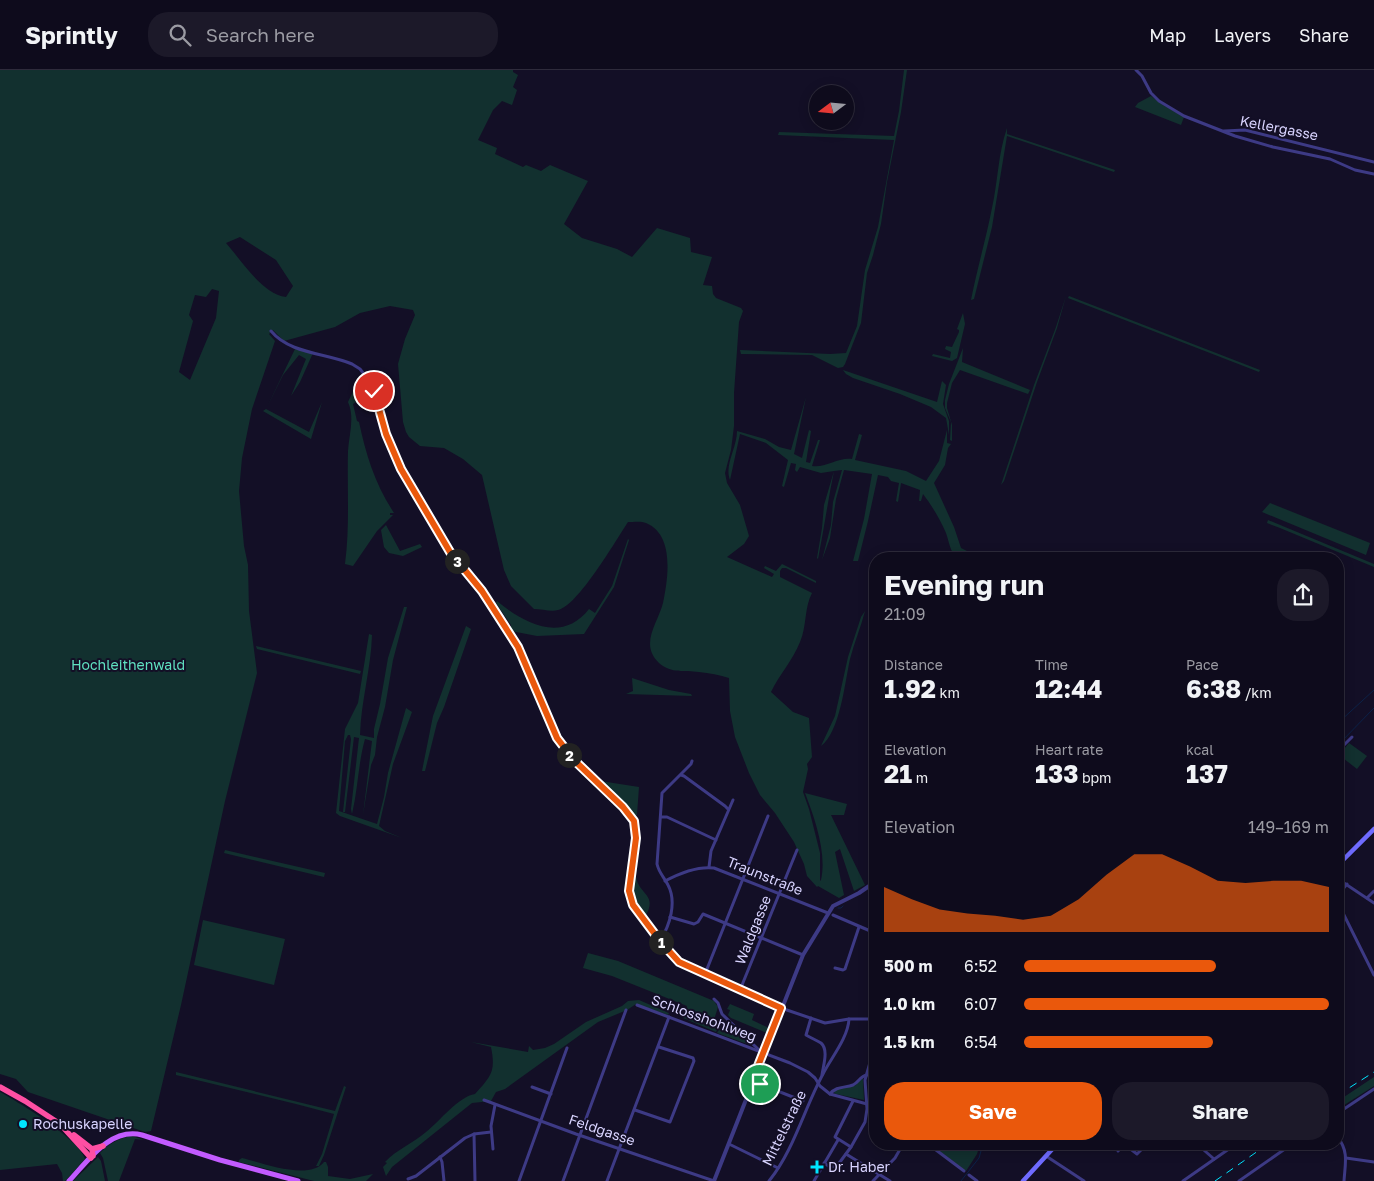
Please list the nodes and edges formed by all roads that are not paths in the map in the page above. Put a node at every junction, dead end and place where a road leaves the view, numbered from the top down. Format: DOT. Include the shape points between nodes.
graph roads {
  1 [pos="1136,70"];
  2 [pos="1222,132"];
  3 [pos="1332,150"];
  4 [pos="1330,159"];
  5 [pos="1374,162"];
  6 [pos="1374,174"];
  7 [pos="271,332"];
  8 [pos="1352,737"];
  9 [pos="1344,745"];
  10 [pos="692,761"];
  11 [pos="680,775"];
  12 [pos="733,800"];
  13 [pos="728,810"];
  14 [pos="768,816"];
  15 [pos="661,817"];
  16 [pos="1374,829"];
  17 [pos="716,840"];
  18 [pos="798,850"];
  19 [pos="1344,859"];
  20 [pos="709,867"];
  21 [pos="742,878"];
  22 [pos="665,881"];
  23 [pos="1344,882"];
  24 [pos="1347,884"];
  25 [pos="869,886"];
  26 [pos="1344,888"];
  27 [pos="1374,891"];
  28 [pos="779,894"];
  29 [pos="1367,898"];
  30 [pos="1374,903"];
  31 [pos="828,913"];
  32 [pos="1344,915"];
  33 [pos="833,916"];
  34 [pos="670,917"];
  35 [pos="725,923"];
  36 [pos="859,927"];
  37 [pos="869,931"];
  38 [pos="762,938"];
  39 [pos="660,941"];
  40 [pos="803,955"];
  41 [pos="835,968"];
  42 [pos="704,974"];
  43 [pos="1374,975"];
  44 [pos="740,990"];
  45 [pos="714,999"];
  46 [pos="637,1006"];
  47 [pos="781,1008"];
  48 [pos="626,1010"];
  49 [pos="669,1017"];
  50 [pos="811,1018"];
  51 [pos="849,1019"];
  52 [pos="869,1019"];
  53 [pos="659,1046"];
  54 [pos="567,1048"];
  55 [pos="758,1050"];
  56 [pos="764,1052"];
  57 [pos="869,1065"];
  58 [pos="866,1075"];
  59 [pos="822,1076"];
  60 [pos="752,1081"];
  61 [pos="818,1084"];
  62 [pos="0,1087"];
  63 [pos="532,1087"];
  64 [pos="1374,1089"];
  65 [pos="550,1094"];
  66 [pos="830,1094"];
  67 [pos="484,1100"];
  68 [pos="803,1101"];
  69 [pos="853,1101"];
  70 [pos="867,1104"];
  71 [pos="495,1105"];
  72 [pos="1344,1108"];
  73 [pos="635,1110"];
  74 [pos="540,1121"];
  75 [pos="491,1132"];
  76 [pos="474,1134"];
  77 [pos="579,1135"];
  78 [pos="836,1138"];
  79 [pos="729,1144"];
  80 [pos="103,1146"];
  81 [pos="851,1147"];
  82 [pos="620,1148"];
  83 [pos="493,1149"];
  84 [pos="900,1150"];
  85 [pos="936,1150"];
  86 [pos="1052,1150"];
  87 [pos="1203,1150"];
  88 [pos="1228,1150"];
  89 [pos="1283,1150"];
  90 [pos="1344,1150"];
  91 [pos="92,1154"];
  92 [pos="846,1154"];
  93 [pos="1046,1156"];
  94 [pos="440,1157"];
  95 [pos="1346,1158"];
  96 [pos="1214,1160"];
  97 [pos="1374,1162"];
  98 [pos="824,1163"];
  99 [pos="778,1168"];
  100 [pos="964,1171"];
  101 [pos="880,1175"];
  102 [pos="969,1175"];
  103 [pos="408,1179"];
  104 [pos="69,1181"];
  105 [pos="298,1181"];
  106 [pos="444,1181"];
  107 [pos="476,1181"];
  108 [pos="519,1181"];
  109 [pos="563,1181"];
  110 [pos="607,1181"];
  111 [pos="714,1181"];
  112 [pos="769,1181"];
  113 [pos="814,1181"];
  114 [pos="873,1181"];
  115 [pos="890,1181"];
  116 [pos="977,1181"];
  117 [pos="1023,1181"];
  118 [pos="1084,1181"];
  119 [pos="1183,1181"];
  120 [pos="1239,1181"];
  121 [pos="1344,1181"];
  1 -- 2 [label="street, Kellergasse" via="1159,101"];
  2 -- 3 [label="street, Kellergasse" via="1245,130"];
  2 -- 4 [label="street, Kellergasse"];
  3 -- 4 [label="street, Kellergasse"];
  3 -- 5 [label="street, Kellergasse"];
  4 -- 6 [label="street, Kellergasse"];
  7 -- 39 [label="street" via="295,348 352,364 368,379 401,469 450,552 482,591 518,647 557,738 582,769 632,817 636,832 630,899"];
  8 -- 9 [label="street"];
  10 -- 11 [label="street"];
  11 -- 13 [label="street"];
  11 -- 15 [label="street" via="662,793"];
  12 -- 13 [label="street"];
  13 -- 17 [label="street"];
  14 -- 21 [label="street"];
  15 -- 17 [label="street"];
  15 -- 22 [label="street" via="657,864"];
  16 -- 19 [label="main road"];
  17 -- 20 [label="street"];
  18 -- 28 [label="street, Waldgasse"];
  20 -- 21 [label="street, Traunstraße"];
  20 -- 22 [label="street, Traunstraße"];
  21 -- 28 [label="street, Traunstraße"];
  21 -- 35 [label="street"];
  22 -- 34 [label="street" via="672,900"];
  23 -- 24 [label="street"];
  24 -- 26 [label="street"];
  24 -- 29 [label="street"];
  25 -- 31 [label="street" via="839,902"];
  27 -- 29 [label="street"];
  28 -- 31 [label="street, Traunstraße"];
  28 -- 38 [label="street, Waldgasse"];
  29 -- 30 [label="street"];
  31 -- 40 [label="street"];
  32 -- 43 [label="street"];
  33 -- 36 [label="street"];
  34 -- 35 [label="street" via="694,924 702,914"];
  34 -- 39 [label="street"];
  35 -- 38 [label="street"];
  35 -- 42 [label="street"];
  36 -- 37 [label="street"];
  36 -- 41 [label="street" via="845,969"];
  38 -- 40 [label="street"];
  38 -- 44 [label="street, Waldgasse"];
  39 -- 42 [label="street" via="674,958"];
  40 -- 47 [label="street"];
  42 -- 44 [label="street"];
  44 -- 47 [label="street"];
  45 -- 55 [label="street" via="722,1014"];
  46 -- 49 [label="street, Schlosshohlweg"];
  47 -- 50 [label="street"];
  47 -- 56 [label="street"];
  48 -- 77 [label="street"];
  49 -- 53 [label="street"];
  49 -- 55 [label="street, Schlosshohlweg"];
  50 -- 51 [label="street" via="827,1023"];
  50 -- 59 [label="street" via="806,1035 823,1046"];
  51 -- 52 [label="street"];
  51 -- 59 [label="street, Mittelstraße" via="843,1038"];
  53 -- 73 [label="street"];
  53 -- 73 [label="street" via="694,1061 670,1122"];
  54 -- 65 [label="street"];
  55 -- 56 [label="street, Schlosshohlweg"];
  56 -- 60 [label="street"];
  56 -- 61 [label="street, Schlosshohlweg" via="802,1068"];
  57 -- 58 [label="street"];
  58 -- 66 [label="street" via="855,1084 835,1089"];
  58 -- 70 [label="street"];
  59 -- 61 [label="street, Mittelstraße"];
  60 -- 68 [label="street"];
  60 -- 79 [label="street"];
  61 -- 66 [label="street, Schlosshohlweg"];
  61 -- 99 [label="street, Mittelstraße"];
  62 -- 91 [label="highway" via="41,1111"];
  63 -- 65 [label="street"];
  64 -- 72 [label="street"];
  65 -- 74 [label="street"];
  66 -- 69 [label="street"];
  67 -- 71 [label="street, Feldgasse"];
  69 -- 70 [label="street"];
  69 -- 78 [label="street"];
  70 -- 81 [label="street" via="865,1124"];
  71 -- 74 [label="street, Feldgasse"];
  71 -- 75 [label="street"];
  73 -- 82 [label="street"];
  74 -- 77 [label="street, Feldgasse"];
  74 -- 108 [label="street"];
  75 -- 76 [label="street"];
  75 -- 83 [label="street"];
  76 -- 94 [label="street"];
  76 -- 107 [label="street"];
  77 -- 82 [label="street, Feldgasse"];
  77 -- 109 [label="street"];
  78 -- 81 [label="street"];
  78 -- 98 [label="street"];
  79 -- 99 [label="street"];
  79 -- 111 [label="street"];
  80 -- 91 [label="highway"];
  80 -- 105 [label="main road" via="120,1135 134,1133"];
  81 -- 92 [label="street"];
  82 -- 110 [label="street"];
  82 -- 111 [label="street, Feldgasse"];
  84 -- 101 [label="street"];
  85 -- 100 [label="street"];
  86 -- 93 [label="main road"];
  87 -- 96 [label="street"];
  88 -- 96 [label="street"];
  89 -- 120 [label="street"];
  90 -- 95 [label="street"];
  91 -- 104 [label="main road"];
  92 -- 98 [label="street" via="835,1167"];
  92 -- 101 [label="street"];
  93 -- 117 [label="main road"];
  93 -- 118 [label="street"];
  94 -- 103 [label="street"];
  94 -- 106 [label="street"];
  95 -- 97 [label="street"];
  95 -- 121 [label="street"];
  96 -- 119 [label="street"];
  98 -- 113 [label="street"];
  99 -- 112 [label="street, Mittelstraße"];
  101 -- 114 [label="street"];
  101 -- 115 [label="street"];
  102 -- 116 [label="street"];
}
